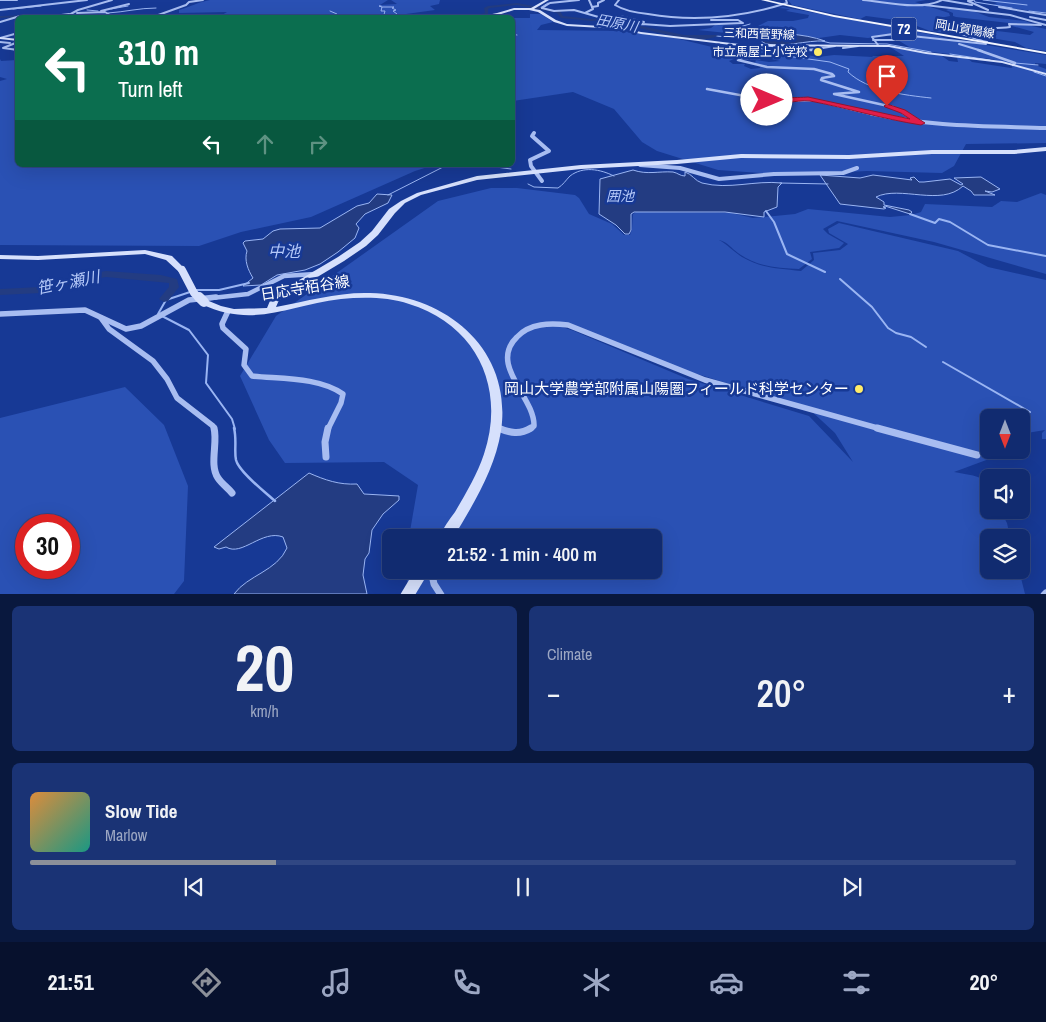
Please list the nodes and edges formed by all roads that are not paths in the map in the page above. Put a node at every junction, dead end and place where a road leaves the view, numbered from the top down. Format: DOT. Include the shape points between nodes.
graph roads {
  1 [pos="0,0"];
  2 [pos="17,0"];
  3 [pos="87,0"];
  4 [pos="112,0"];
  5 [pos="203,0"];
  6 [pos="554,0"];
  7 [pos="579,0"];
  8 [pos="589,0"];
  9 [pos="604,0"];
  10 [pos="619,0"];
  11 [pos="765,0"];
  12 [pos="863,0"];
  13 [pos="943,0"];
  14 [pos="973,0"];
  15 [pos="545,1"];
  16 [pos="922,2"];
  17 [pos="784,3"];
  18 [pos="61,4"];
  19 [pos="129,4"];
  20 [pos="926,4"];
  21 [pos="978,5"];
  22 [pos="95,6"];
  23 [pos="592,7"];
  24 [pos="999,7"];
  25 [pos="538,9"];
  26 [pos="566,9"];
  27 [pos="0,10"];
  28 [pos="100,11"];
  29 [pos="97,12"];
  30 [pos="585,13"];
  31 [pos="996,13"];
  32 [pos="1025,13"];
  33 [pos="70,14"];
  34 [pos="62,15"];
  35 [pos="110,15"];
  36 [pos="158,15"];
  37 [pos="492,15"];
  38 [pos="1010,15"];
  39 [pos="1046,15"];
  40 [pos="620,16"];
  41 [pos="15,18"];
  42 [pos="706,18"];
  43 [pos="1034,18"];
  44 [pos="1046,20"];
  45 [pos="0,22"];
  46 [pos="1041,24"];
  47 [pos="678,25"];
  48 [pos="1046,25"];
  49 [pos="618,26"];
  50 [pos="15,34"];
  51 [pos="0,39"];
  52 [pos="942,39"];
  53 [pos="873,40"];
  54 [pos="894,40"];
  55 [pos="15,42"];
  56 [pos="15,43"];
  57 [pos="989,43"];
  58 [pos="878,44"];
  59 [pos="744,45"];
  60 [pos="843,48"];
  61 [pos="15,50"];
  62 [pos="1046,53"];
  63 [pos="1013,65"];
  64 [pos="1046,74"];
  65 [pos="708,88"];
  66 [pos="921,123"];
  67 [pos="1046,128"];
  68 [pos="534,133"];
  69 [pos="1046,149"];
  70 [pos="629,165"];
  71 [pos="857,168"];
  72 [pos="535,171"];
  73 [pos="542,181"];
  74 [pos="1,257"];
  75 [pos="315,274"];
  76 [pos="228,311"];
  77 [pos="270,311"];
  78 [pos="0,314"];
  79 [pos="101,318"];
  80 [pos="496,427"];
  81 [pos="977,455"];
  82 [pos="326,457"];
  83 [pos="232,493"];
  84 [pos="450,529"];
  85 [pos="418,579"];
  86 [pos="433,579"];
  87 [pos="407,594"];
  88 [pos="440,594"];
  1 -- 2 [label="street"];
  3 -- 18 [label="street"];
  4 -- 22 [label="street"];
  5 -- 36 [label="street" via="189,2"];
  6 -- 15 [label="street"];
  7 -- 25 [label="street" via="547,4 546,8"];
  8 -- 23 [label="street"];
  9 -- 23 [label="street"];
  10 -- 42 [label="street" via="615,4 617,7 634,12 670,18"];
  11 -- 17 [label="main road, 岡山賀陽線 / 72"];
  12 -- 20 [label="street"];
  13 -- 20 [label="street"];
  13 -- 21 [label="street"];
  14 -- 21 [label="street" via="968,1"];
  15 -- 25 [label="main road"];
  16 -- 20 [label="street"];
  17 -- 42 [label="street" via="742,14"];
  17 -- 57 [label="main road, 岡山賀陽線 / 72" via="843,18"];
  18 -- 22 [label="street"];
  18 -- 27 [label="street"];
  19 -- 28 [label="street"];
  20 -- 31 [label="street"];
  21 -- 31 [label="street"];
  22 -- 28 [label="street"];
  22 -- 33 [label="street"];
  23 -- 30 [label="street" via="592,11"];
  24 -- 32 [label="street"];
  25 -- 30 [label="street"];
  25 -- 37 [label="main road" via="514,9"];
  25 -- 49 [label="main road, 三和西菅野線" via="563,24"];
  26 -- 30 [label="street"];
  28 -- 29 [label="street"];
  29 -- 33 [label="street"];
  29 -- 35 [label="street"];
  30 -- 49 [label="street" via="610,20 611,24"];
  31 -- 38 [label="street"];
  32 -- 39 [label="street"];
  32 -- 43 [label="street"];
  33 -- 34 [label="street"];
  38 -- 43 [label="street"];
  38 -- 46 [label="street"];
  40 -- 47 [label="street"];
  41 -- 45 [label="street"];
  42 -- 47 [label="street" via="743,23"];
  43 -- 44 [label="street"];
  46 -- 48 [label="street"];
  46 -- 57 [label="street" via="952,30"];
  47 -- 49 [label="street"];
  49 -- 59 [label="main road, 三和西菅野線" via="640,33"];
  50 -- 51 [label="street"];
  51 -- 55 [label="main road"];
  52 -- 53 [label="street" via="893,34 877,35 872,37"];
  52 -- 57 [label="street"];
  52 -- 63 [label="street" via="999,56"];
  53 -- 54 [label="street"];
  53 -- 58 [label="street"];
  56 -- 61 [label="street" via="3,48"];
  57 -- 62 [label="main road, 岡山賀陽線 / 72"];
  58 -- 59 [label="main road, 三和西菅野線"];
  58 -- 60 [label="street"];
  58 -- 63 [label="main road, 三和西菅野線"];
  59 -- 66 [label="street" via="760,58 739,60 767,67 814,69 832,74 834,76 821,80 860,92 834,94 893,107"];
  63 -- 64 [label="main road, 三和西菅野線"];
  65 -- 66 [label="street" via="772,101 814,100"];
  66 -- 67 [label="street"];
  68 -- 72 [label="street" via="532,136 548,151 530,160"];
  69 -- 70 [label="main road" via="849,157 741,156"];
  70 -- 71 [label="street" via="680,168 710,178 733,180 774,174 843,173"];
  70 -- 72 [label="main road"];
  72 -- 73 [label="street"];
  72 -- 75 [label="main road" via="477,178 410,198 392,211 362,244"];
  74 -- 76 [label="main road, 日応寺栢谷線, bridge" via="145,252 169,258 182,270 194,293 204,302"];
  75 -- 77 [label="main road" via="275,298"];
  75 -- 79 [label="street" via="284,276 254,292 190,300 141,326 126,330"];
  76 -- 77 [label="main road, 日応寺栢谷線"];
  76 -- 82 [label="street" via="223,328 246,349 244,365 252,376 308,382 343,394 327,432"];
  77 -- 80 [label="main road, 日応寺栢谷線" via="364,295 392,297 430,308 456,324 482,354 495,389"];
  78 -- 79 [label="street" via="86,310"];
  79 -- 83 [label="street" via="109,329 154,361 184,406 213,426 217,477"];
  80 -- 81 [label="street" via="521,434 534,426 533,412 514,381 508,350 520,333 538,325 556,324 582,331 714,383"];
  80 -- 84 [label="main road, 日応寺栢谷線" via="478,482"];
  85 -- 87 [label="main road"];
  86 -- 88 [label="street"];
}
